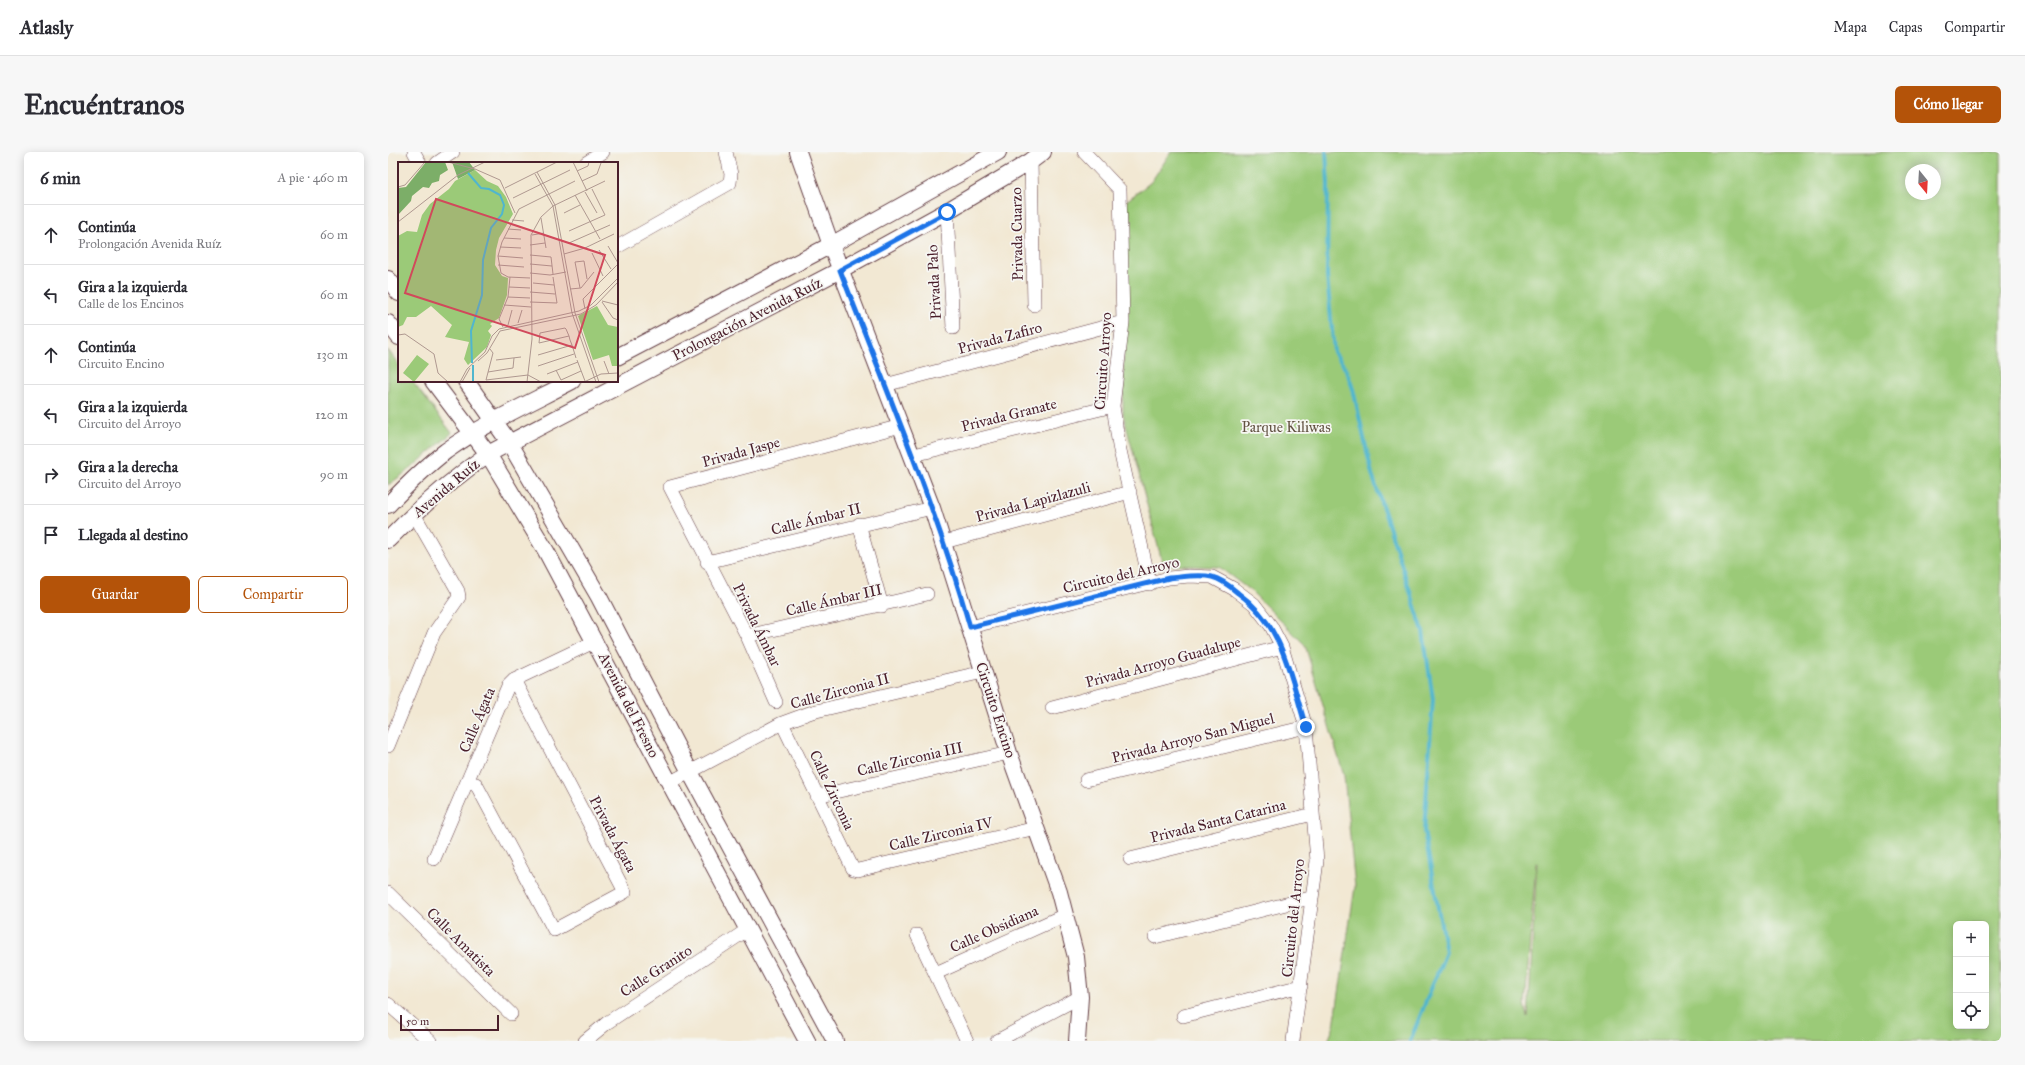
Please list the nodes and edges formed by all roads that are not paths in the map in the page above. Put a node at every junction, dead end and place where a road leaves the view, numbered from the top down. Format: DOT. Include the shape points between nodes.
graph roads {
  1 [pos="414,152"];
  2 [pos="453,152"];
  3 [pos="603,152"];
  4 [pos="726,152"];
  5 [pos="798,152"];
  6 [pos="998,152"];
  7 [pos="1084,152"];
  8 [pos="1037,157"];
  9 [pos="419,162"];
  10 [pos="438,162"];
  11 [pos="588,162"];
  12 [pos="947,212"];
  13 [pos="831,245"];
  14 [pos="618,246"];
  15 [pos="840,270"];
  16 [pos="388,280"];
  17 [pos="398,292"];
  18 [pos="1034,305"];
  19 [pos="1123,322"];
  20 [pos="388,323"];
  21 [pos="952,328"];
  22 [pos="398,336"];
  23 [pos="618,357"];
  24 [pos="434,382"];
  25 [pos="467,382"];
  26 [pos="570,382"];
  27 [pos="885,385"];
  28 [pos="1113,406"];
  29 [pos="495,422"];
  30 [pos="901,426"];
  31 [pos="474,434"];
  32 [pos="509,442"];
  33 [pos="488,454"];
  34 [pos="914,455"];
  35 [pos="1130,492"];
  36 [pos="388,505"];
  37 [pos="932,508"];
  38 [pos="414,514"];
  39 [pos="858,524"];
  40 [pos="388,540"];
  41 [pos="944,542"];
  42 [pos="707,562"];
  43 [pos="1150,584"];
  44 [pos="928,594"];
  45 [pos="882,606"];
  46 [pos="970,627"];
  47 [pos="747,636"];
  48 [pos="596,641"];
  49 [pos="1282,647"];
  50 [pos="983,672"];
  51 [pos="514,680"];
  52 [pos="776,702"];
  53 [pos="1052,708"];
  54 [pos="782,724"];
  55 [pos="1306,727"];
  56 [pos="388,746"];
  57 [pos="1009,753"];
  58 [pos="690,772"];
  59 [pos="1086,780"];
  60 [pos="669,783"];
  61 [pos="476,784"];
  62 [pos="817,796"];
  63 [pos="1312,814"];
  64 [pos="1036,828"];
  65 [pos="1130,858"];
  66 [pos="434,859"];
  67 [pos="853,870"];
  68 [pos="388,892"];
  69 [pos="1310,898"];
  70 [pos="1065,915"];
  71 [pos="747,930"];
  72 [pos="917,935"];
  73 [pos="1155,937"];
  74 [pos="936,973"];
  75 [pos="1301,986"];
  76 [pos="1080,997"];
  77 [pos="388,1004"];
  78 [pos="511,1014"];
  79 [pos="1183,1016"];
  80 [pos="430,1041"];
  81 [pos="585,1041"];
  82 [pos="807,1041"];
  83 [pos="835,1041"];
  84 [pos="968,1041"];
  85 [pos="997,1041"];
  86 [pos="1077,1041"];
  87 [pos="1293,1041"];
  1 -- 9 [label="street"];
  2 -- 10 [label="street"];
  3 -- 11 [label="street"];
  4 -- 14 [label="street" via="731,174 730,183"];
  5 -- 13 [label="street, Circuito Encino"];
  6 -- 13 [label="street, Prolongación Avenida Ruíz"];
  7 -- 19 [label="street, Circuito Arroyo" via="1120,190"];
  8 -- 12 [label="street, Prolongación Avenida Ruíz"];
  8 -- 18 [label="street, Privada Cuarzo"];
  12 -- 15 [label="street, Prolongación Avenida Ruíz"];
  12 -- 21 [label="street, Privada Palo"];
  13 -- 15 [label="street, Circuito Encino"];
  13 -- 23 [label="street, Prolongación Avenida Ruíz"];
  15 -- 27 [label="street, Circuito Encino"];
  15 -- 32 [label="street, Prolongación Avenida Ruíz"];
  16 -- 17 [label="street"];
  19 -- 27 [label="street, Privada Zafiro"];
  19 -- 28 [label="street, Circuito Arroyo"];
  20 -- 22 [label="street"];
  24 -- 31 [label="street, Avenida del Fresno"];
  25 -- 29 [label="street, Avenida del Fresno"];
  26 -- 29 [label="street"];
  27 -- 30 [label="street, Circuito Encino"];
  28 -- 34 [label="street, Privada Granate"];
  28 -- 35 [label="street, Circuito Arroyo"];
  29 -- 31 [label="street"];
  29 -- 32 [label="street, Avenida del Fresno"];
  30 -- 34 [label="street, Circuito Encino"];
  30 -- 42 [label="street, Privada Jaspe" via="670,487"];
  31 -- 33 [label="street, Avenida del Fresno"];
  31 -- 36 [label="street, Avenida Ruíz" via="436,459"];
  32 -- 33 [label="street, Prolongación Avenida Ruíz"];
  32 -- 58 [label="street, Avenida del Fresno" via="598,597"];
  33 -- 38 [label="street, Avenida Ruíz" via="453,478"];
  33 -- 48 [label="street, Avenida del Fresno"];
  34 -- 37 [label="street, Circuito Encino"];
  35 -- 41 [label="street, Privada Lapizlazuli"];
  35 -- 43 [label="street, Circuito Arroyo"];
  37 -- 39 [label="street, Calle Ámbar II"];
  37 -- 41 [label="street, Circuito Encino"];
  38 -- 40 [label="street, Avenida Ruíz"];
  38 -- 56 [label="street" via="460,597 434,633"];
  39 -- 42 [label="street, Calle Ámbar II"];
  39 -- 45 [label="street"];
  41 -- 46 [label="street, Circuito Encino"];
  42 -- 47 [label="street, Privada Ámbar"];
  43 -- 46 [label="street, Circuito del Arroyo"];
  43 -- 49 [label="street, Circuito del Arroyo" via="1169,578 1212,577 1254,604 1271,626"];
  44 -- 45 [label="street, Calle Ámbar III"];
  45 -- 47 [label="street, Calle Ámbar III"];
  46 -- 50 [label="street, Circuito Encino"];
  47 -- 52 [label="street, Privada Ámbar"];
  48 -- 51 [label="street, Calle Ágata"];
  48 -- 60 [label="street, Avenida del Fresno"];
  49 -- 53 [label="street, Privada Arroyo Guadalupe"];
  49 -- 55 [label="street, Circuito del Arroyo"];
  50 -- 54 [label="street, Calle Zirconia II" via="812,712"];
  50 -- 57 [label="street, Circuito Encino"];
  51 -- 61 [label="street, Privada Ágata" via="625,892 554,930"];
  51 -- 66 [label="street, Calle Ágata" via="508,686"];
  54 -- 58 [label="street, Calle Zirconia II"];
  54 -- 62 [label="street, Calle Zirconia"];
  55 -- 59 [label="street, Privada Arroyo San Miguel"];
  55 -- 63 [label="street, Circuito del Arroyo"];
  57 -- 62 [label="street, Calle Zirconia III"];
  57 -- 64 [label="street, Circuito Encino"];
  58 -- 60 [label="street, Calle Zirconia II"];
  58 -- 83 [label="street, Avenida del Fresno"];
  60 -- 71 [label="street, Avenida del Fresno"];
  62 -- 67 [label="street, Calle Zirconia"];
  63 -- 65 [label="street, Privada Santa Catarina"];
  63 -- 69 [label="street, Circuito del Arroyo" via="1317,861"];
  64 -- 67 [label="street, Calle Zirconia IV"];
  64 -- 70 [label="street, Circuito Encino"];
  68 -- 78 [label="street, Calle Amatista"];
  69 -- 73 [label="street"];
  69 -- 75 [label="street, Circuito del Arroyo"];
  70 -- 74 [label="street, Calle Obsidiana"];
  70 -- 76 [label="street, Circuito Encino" via="1076,956"];
  71 -- 81 [label="street, Calle Granito" via="608,1022"];
  71 -- 82 [label="street, Avenida del Fresno"];
  72 -- 74 [label="street"];
  74 -- 84 [label="street"];
  75 -- 79 [label="street"];
  75 -- 87 [label="street, Circuito del Arroyo"];
  76 -- 85 [label="street"];
  76 -- 86 [label="street, Circuito Encino"];
  77 -- 80 [label="street"];
}
